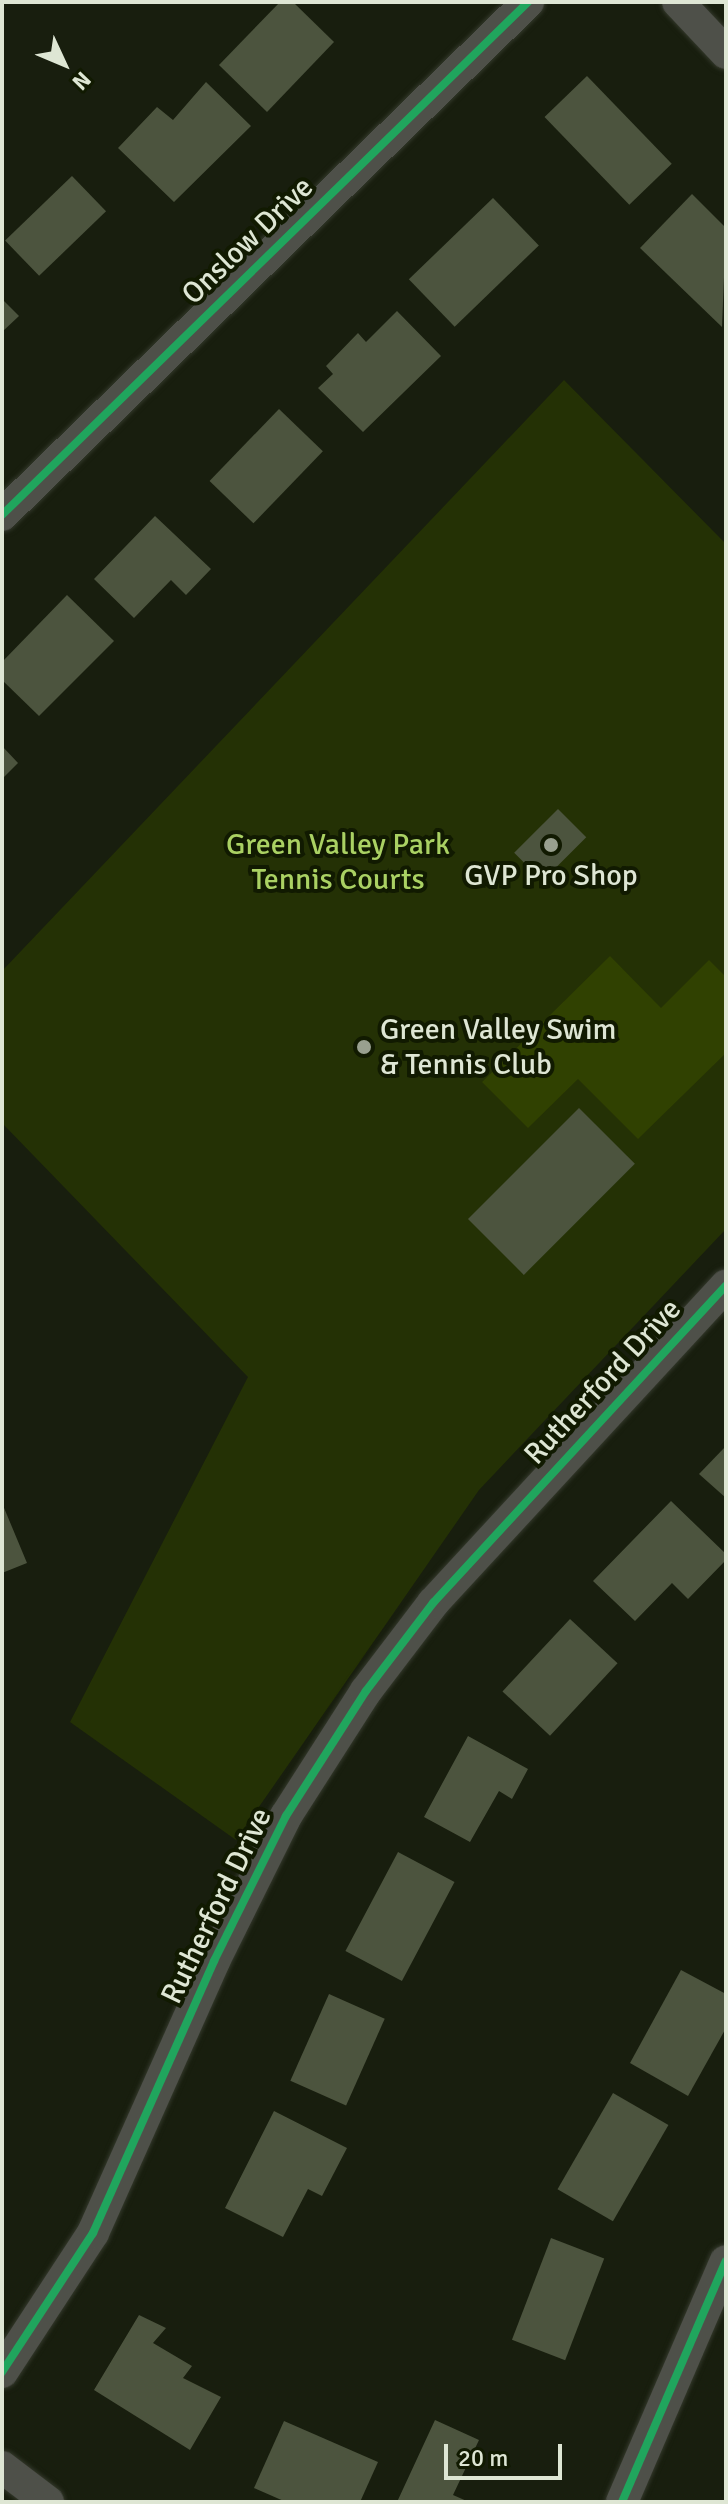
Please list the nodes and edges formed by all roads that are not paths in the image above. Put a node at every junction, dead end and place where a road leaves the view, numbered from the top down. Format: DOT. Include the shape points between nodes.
graph roads {
  1 [pos="528,2"];
  2 [pos="678,2"];
  3 [pos="726,53"];
  4 [pos="2,515"];
  5 [pos="726,1286"];
  6 [pos="726,2261"];
  7 [pos="2,2372"];
  8 [pos="2,2467"];
  9 [pos="48,2502"];
  10 [pos="622,2502"];
  1 -- 4 [label="street, Onslow Drive"];
  2 -- 3 [label="street"];
  5 -- 7 [label="street, Rutherford Drive" via="433,1603 366,1691 286,1816 214,1961 93,2233"];
  6 -- 10 [label="street"];
  8 -- 9 [label="street"];
}
